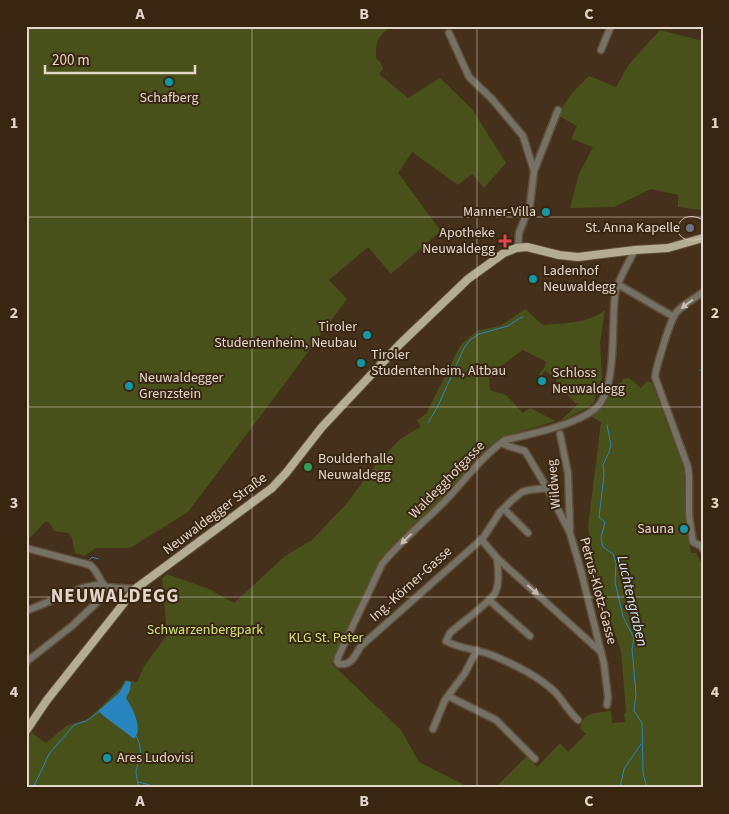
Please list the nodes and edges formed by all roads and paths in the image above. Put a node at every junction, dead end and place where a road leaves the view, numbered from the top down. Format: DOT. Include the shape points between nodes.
graph roads {
  1 [pos="611,26"];
  2 [pos="449,33"];
  3 [pos="601,50"];
  4 [pos="558,110"];
  5 [pos="534,171"];
  6 [pos="703,238"];
  7 [pos="518,248"];
  8 [pos="635,250"];
  9 [pos="619,285"];
  10 [pos="703,292"];
  11 [pos="674,317"];
  12 [pos="560,434"];
  13 [pos="502,442"];
  14 [pos="547,488"];
  15 [pos="504,508"];
  16 [pos="528,533"];
  17 [pos="570,533"];
  18 [pos="481,540"];
  19 [pos="26,548"];
  20 [pos="703,549"];
  21 [pos="497,558"];
  22 [pos="102,584"];
  23 [pos="111,589"];
  24 [pos="135,589"];
  25 [pos="489,600"];
  26 [pos="26,611"];
  27 [pos="530,636"];
  28 [pos="477,650"];
  29 [pos="602,653"];
  30 [pos="337,661"];
  31 [pos="26,662"];
  32 [pos="448,696"];
  33 [pos="607,705"];
  34 [pos="578,720"];
  35 [pos="434,728"];
  36 [pos="26,731"];
  37 [pos="535,759"];
  1 -- 3 [label="street"];
  2 -- 5 [label="street" via="470,77 525,139"];
  4 -- 5 [label="street"];
  5 -- 7 [label="street"];
  6 -- 8 [label="main road" via="668,248"];
  7 -- 8 [label="main road" via="578,257"];
  7 -- 24 [label="main road, Neuwaldegger Straße" via="504,253 475,274 433,312 380,364 272,488"];
  8 -- 9 [label="street, Waldegghofgasse"];
  9 -- 11 [label="street"];
  9 -- 13 [label="street, Waldegghofgasse" via="615,297 609,385 602,402 585,415 558,427"];
  10 -- 11 [label="street, one-way"];
  11 -- 20 [label="street" via="658,364 656,382 688,467 692,542"];
  12 -- 17 [label="street, Wildweg" via="568,473"];
  13 -- 14 [label="street, Petrus-Klotz-Gasse" via="525,451"];
  13 -- 30 [label="street, Waldegghofgasse, one-way" via="382,564"];
  14 -- 15 [label="street" via="522,492"];
  14 -- 17 [label="street, Petrus-Klotz-Gasse"];
  15 -- 16 [label="street"];
  15 -- 18 [label="street"];
  17 -- 29 [label="street, Petrus-Klotz-Gasse"];
  18 -- 21 [label="street"];
  18 -- 30 [label="street, Ing.-Körner-Gasse" via="361,646 353,660 343,664"];
  19 -- 22 [label="street" via="90,565"];
  21 -- 25 [label="street" via="497,586"];
  21 -- 29 [label="street, one-way"];
  22 -- 23 [label="street"];
  22 -- 26 [label="street" via="82,588"];
  23 -- 24 [label="street"];
  23 -- 31 [label="street" via="72,626"];
  24 -- 36 [label="main road, Neuwaldegger Straße"];
  25 -- 27 [label="street"];
  25 -- 28 [label="street" via="446,640"];
  28 -- 32 [label="street"];
  28 -- 34 [label="street" via="506,661 538,679 558,695"];
  29 -- 33 [label="street, Petrus-Klotz-Gasse"];
  32 -- 35 [label="street"];
  32 -- 37 [label="street" via="496,720"];
}
